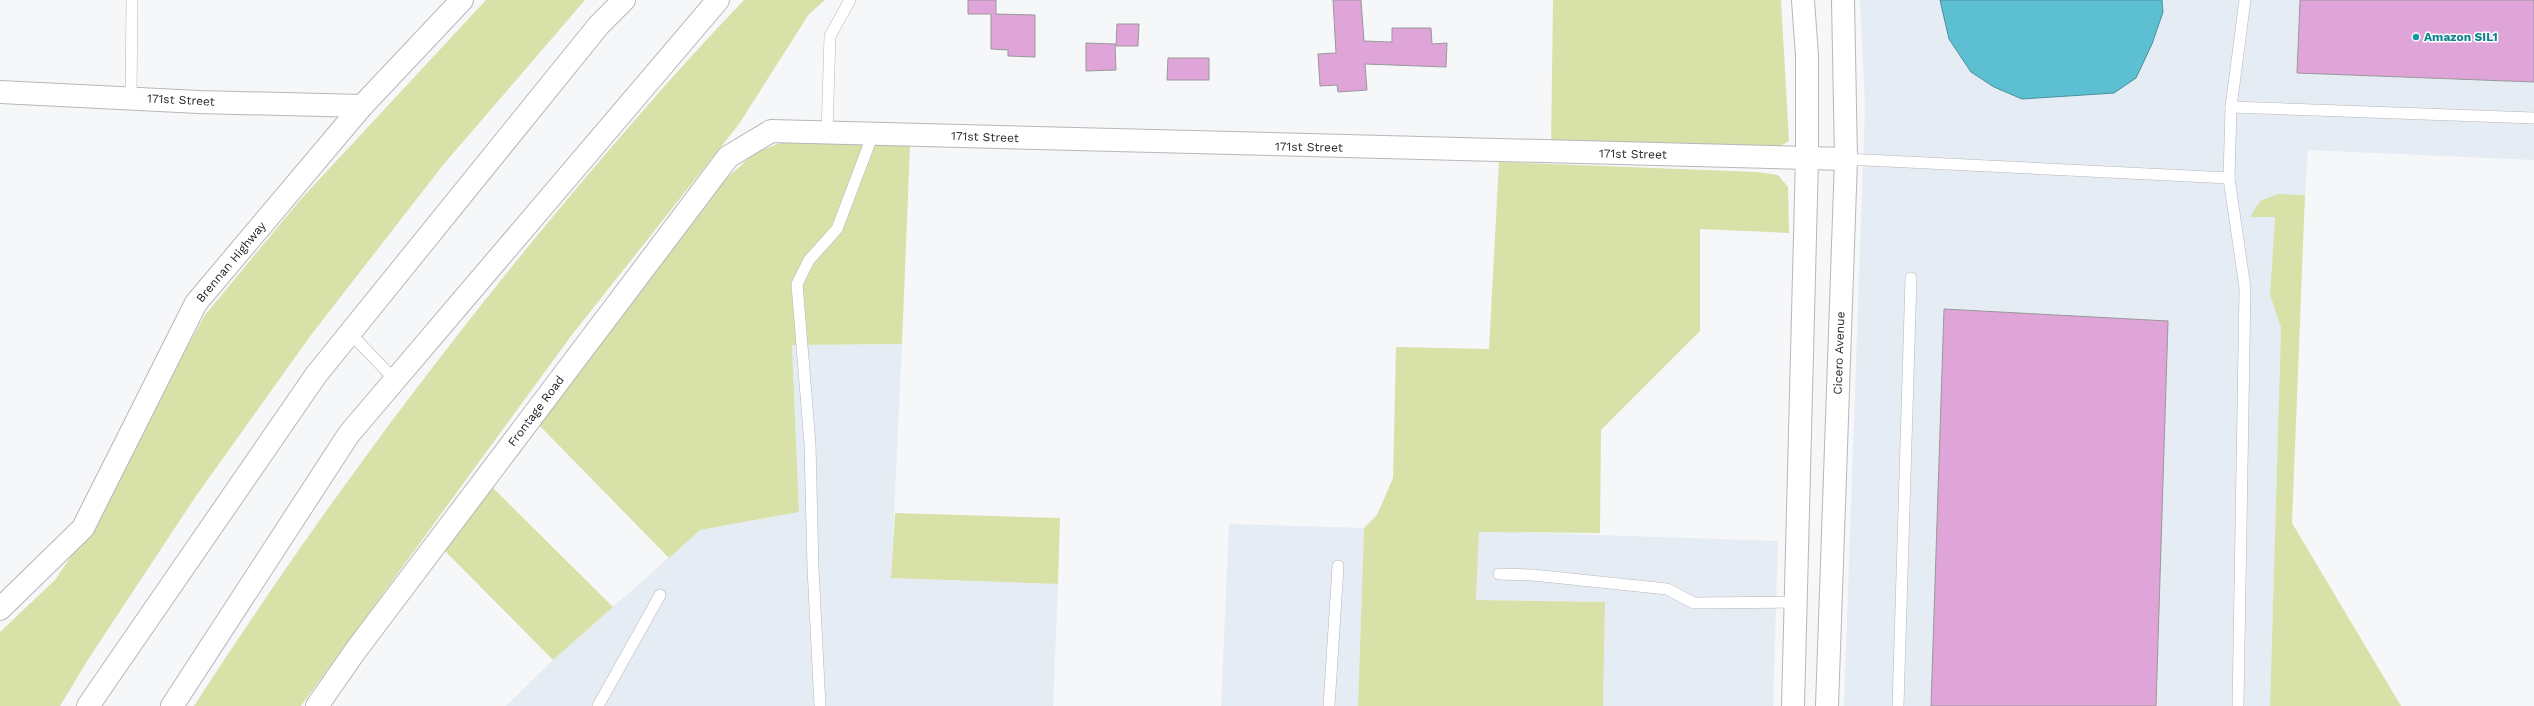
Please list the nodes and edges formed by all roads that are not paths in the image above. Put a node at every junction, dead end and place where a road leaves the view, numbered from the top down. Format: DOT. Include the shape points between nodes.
graph roads {
  1 [pos="132,0"];
  2 [pos="462,0"];
  3 [pos="624,0"];
  4 [pos="718,0"];
  5 [pos="850,0"];
  6 [pos="1804,0"];
  7 [pos="1843,0"];
  8 [pos="2245,0"];
  9 [pos="0,92"];
  10 [pos="131,98"];
  11 [pos="362,106"];
  12 [pos="2230,107"];
  13 [pos="2534,118"];
  14 [pos="771,131"];
  15 [pos="827,132"];
  16 [pos="873,134"];
  17 [pos="1807,158"];
  18 [pos="1846,159"];
  19 [pos="2229,178"];
  20 [pos="1911,278"];
  21 [pos="350,333"];
  22 [pos="395,380"];
  23 [pos="1338,566"];
  24 [pos="1499,574"];
  25 [pos="660,595"];
  26 [pos="1795,602"];
  27 [pos="0,609"];
  28 [pos="88,706"];
  29 [pos="172,706"];
  30 [pos="317,706"];
  31 [pos="598,706"];
  32 [pos="820,706"];
  33 [pos="1329,706"];
  34 [pos="1793,706"];
  35 [pos="1827,706"];
  36 [pos="1898,706"];
  37 [pos="2238,706"];
  1 -- 10 [label="lane"];
  2 -- 11 [label="main road, Brennan Highway"];
  3 -- 21 [label="main road" via="599,25"];
  4 -- 22 [label="main road"];
  5 -- 15 [label="lane" via="830,36"];
  6 -- 17 [label="main road"];
  7 -- 18 [label="main road, Cicero Avenue"];
  8 -- 12 [label="lane"];
  9 -- 10 [label="main road, 171st Street"];
  10 -- 11 [label="main road, 171st Street"];
  11 -- 27 [label="main road, Brennan Highway" via="196,303 83,528"];
  12 -- 13 [label="lane"];
  12 -- 19 [label="lane"];
  14 -- 15 [label="main road, 171st Street"];
  14 -- 30 [label="main road, Frontage Road" via="728,157 360,644"];
  15 -- 16 [label="main road, 171st Street"];
  16 -- 17 [label="main road, 171st Street"];
  16 -- 32 [label="lane" via="837,229 809,260 797,284 810,444 812,568"];
  17 -- 18 [label="main road, 171st Street"];
  17 -- 26 [label="main road"];
  18 -- 19 [label="lane"];
  18 -- 35 [label="main road, Cicero Avenue"];
  19 -- 37 [label="lane" via="2245,288"];
  20 -- 36 [label="lane"];
  21 -- 22 [label="lane"];
  21 -- 28 [label="main road" via="316,375"];
  22 -- 29 [label="main road" via="349,434"];
  23 -- 33 [label="lane"];
  24 -- 26 [label="lane" via="1533,575 1667,589 1694,603"];
  25 -- 31 [label="lane"];
  26 -- 34 [label="main road"];
}
